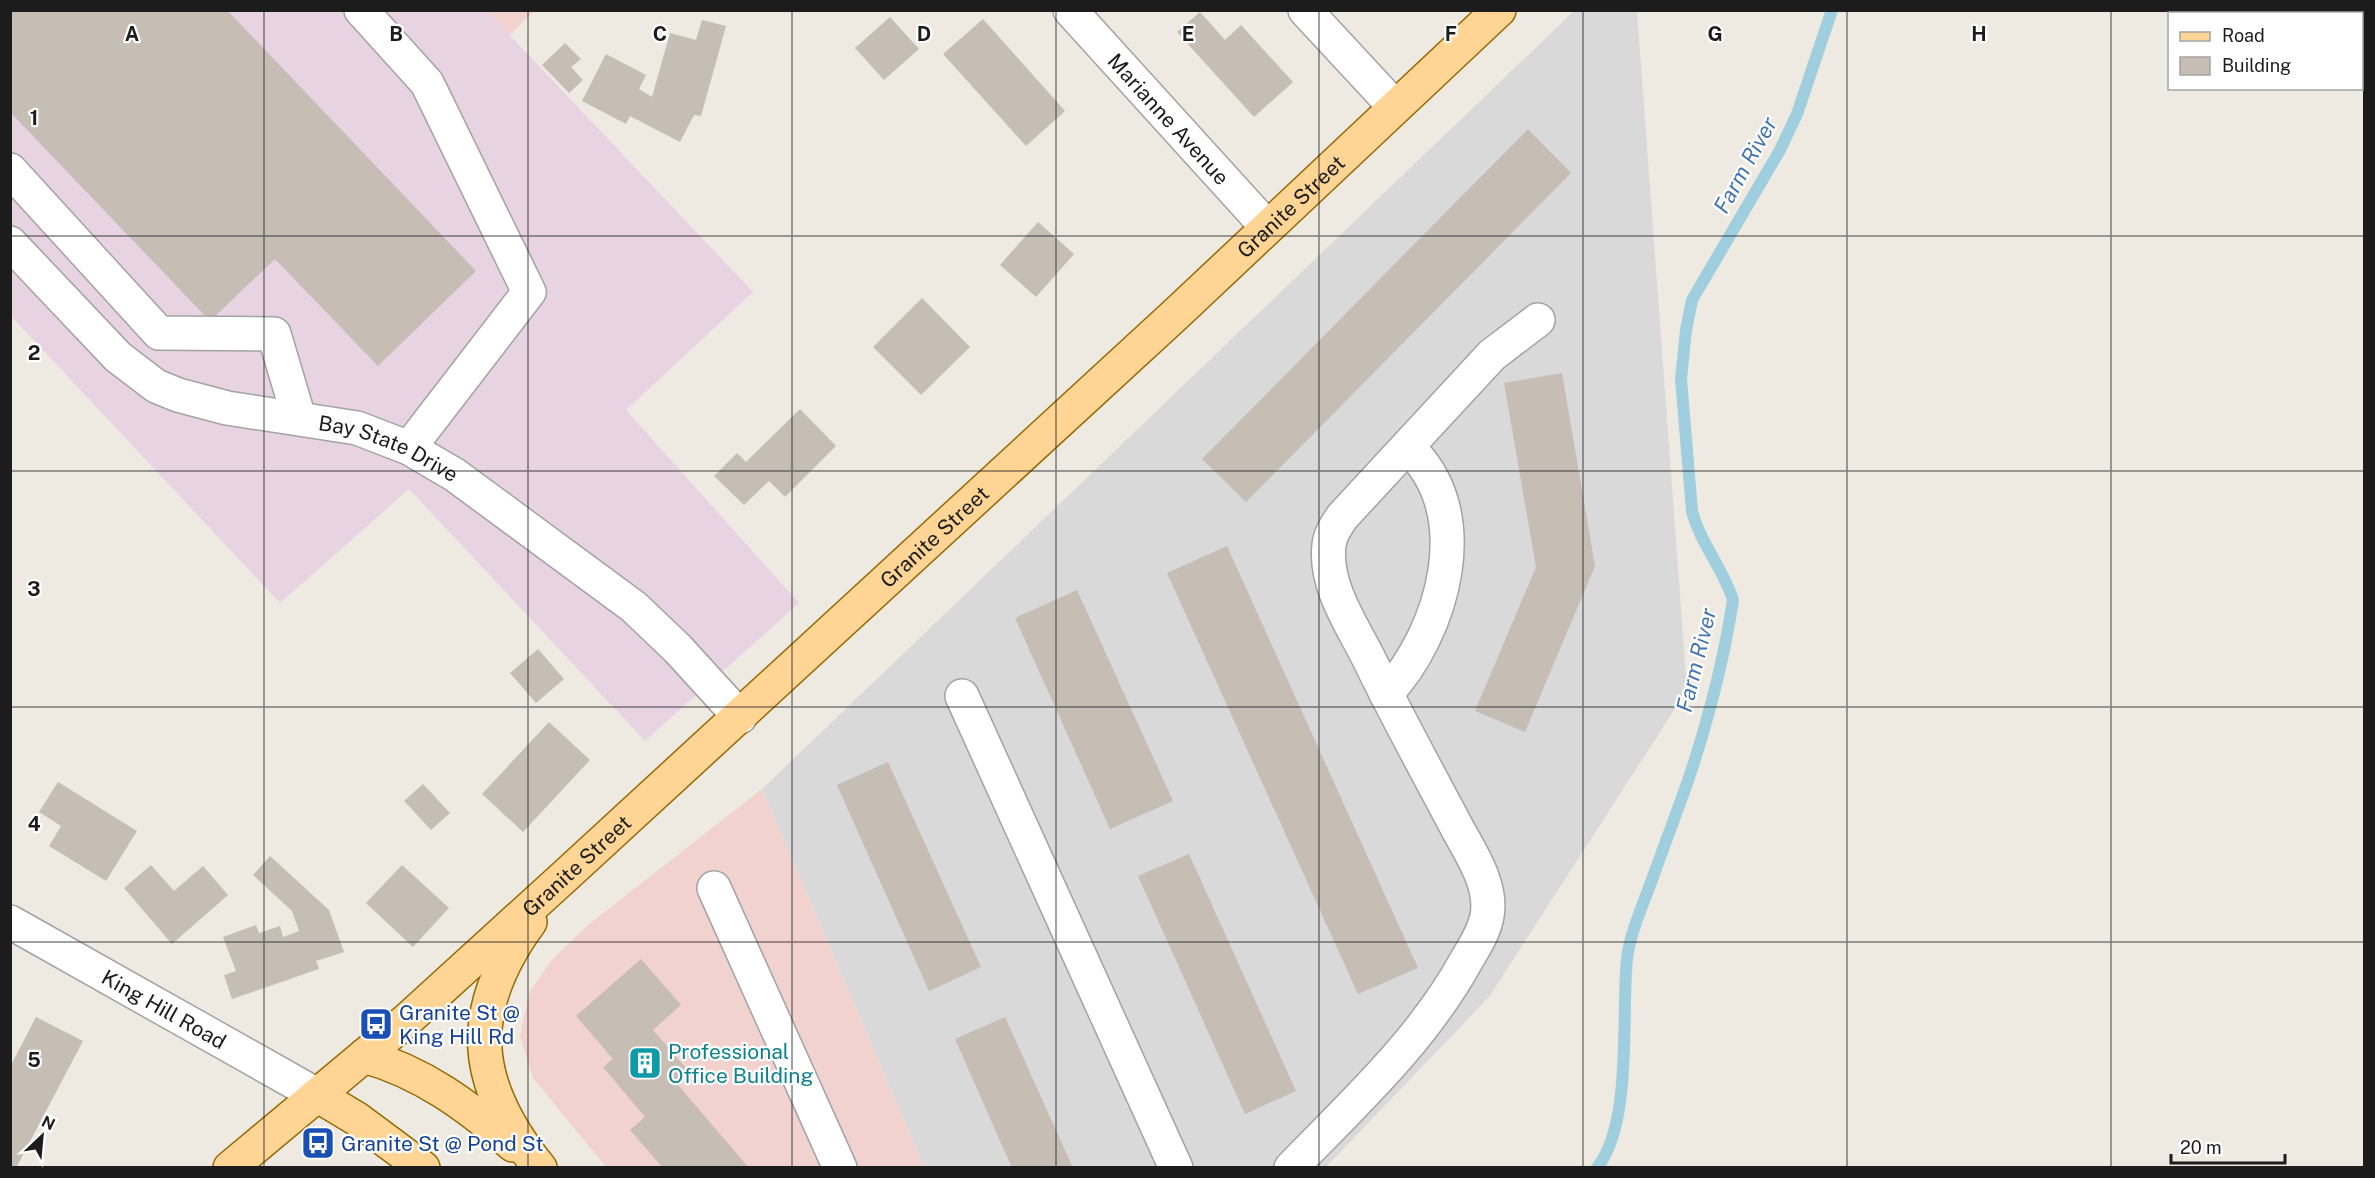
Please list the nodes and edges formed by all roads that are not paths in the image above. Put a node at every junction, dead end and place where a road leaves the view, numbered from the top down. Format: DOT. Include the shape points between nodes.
graph roads {
  1 [pos="361,10"];
  2 [pos="1070,10"];
  3 [pos="1305,10"];
  4 [pos="1499,10"];
  5 [pos="1395,107"];
  6 [pos="10,170"];
  7 [pos="1268,227"];
  8 [pos="10,243"];
  9 [pos="1538,320"];
  10 [pos="159,333"];
  11 [pos="135,372"];
  12 [pos="299,418"];
  13 [pos="1407,447"];
  14 [pos="409,448"];
  15 [pos="1386,694"];
  16 [pos="962,696"];
  17 [pos="740,717"];
  18 [pos="564,877"];
  19 [pos="714,888"];
  20 [pos="10,922"];
  21 [pos="364,1056"];
  22 [pos="317,1095"];
  23 [pos="230,1167"];
  24 [pos="423,1167"];
  25 [pos="540,1167"];
  26 [pos="840,1167"];
  27 [pos="1176,1167"];
  28 [pos="1291,1167"];
  1 -- 14 [label="street" via="427,83 529,292"];
  2 -- 7 [label="street, Marianne Avenue"];
  3 -- 5 [label="street"];
  4 -- 5 [label="main road, Granite Street"];
  5 -- 7 [label="main road, Granite Street"];
  6 -- 10 [label="street"];
  7 -- 17 [label="main road, Granite Street"];
  8 -- 11 [label="street, Bay State Drive"];
  9 -- 13 [label="street" via="1492,355"];
  10 -- 11 [label="street"];
  10 -- 12 [label="street" via="274,334"];
  11 -- 12 [label="street, Bay State Drive" via="156,386 203,403"];
  12 -- 14 [label="street, Bay State Drive" via="357,428"];
  13 -- 15 [label="street" via="1419,458 1436,488 1445,515 1447,562 1421,646"];
  13 -- 15 [label="street" via="1342,517 1329,545 1332,579 1339,598"];
  14 -- 17 [label="street, Bay State Drive" via="455,475 634,607"];
  15 -- 28 [label="street" via="1477,865 1488,899 1488,914 1484,930 1462,969 1419,1033"];
  16 -- 27 [label="street"];
  17 -- 18 [label="main road, Granite Street"];
  18 -- 21 [label="main road, Granite Street"];
  18 -- 25 [label="main road" via="508,956 490,1004 483,1038 494,1096 515,1136"];
  19 -- 26 [label="street"];
  20 -- 22 [label="street, King Hill Road"];
  21 -- 22 [label="main road, Granite Street"];
  21 -- 25 [label="main road" via="405,1069 455,1098"];
  22 -- 23 [label="main road, Granite Street"];
  22 -- 24 [label="main road"];
}
